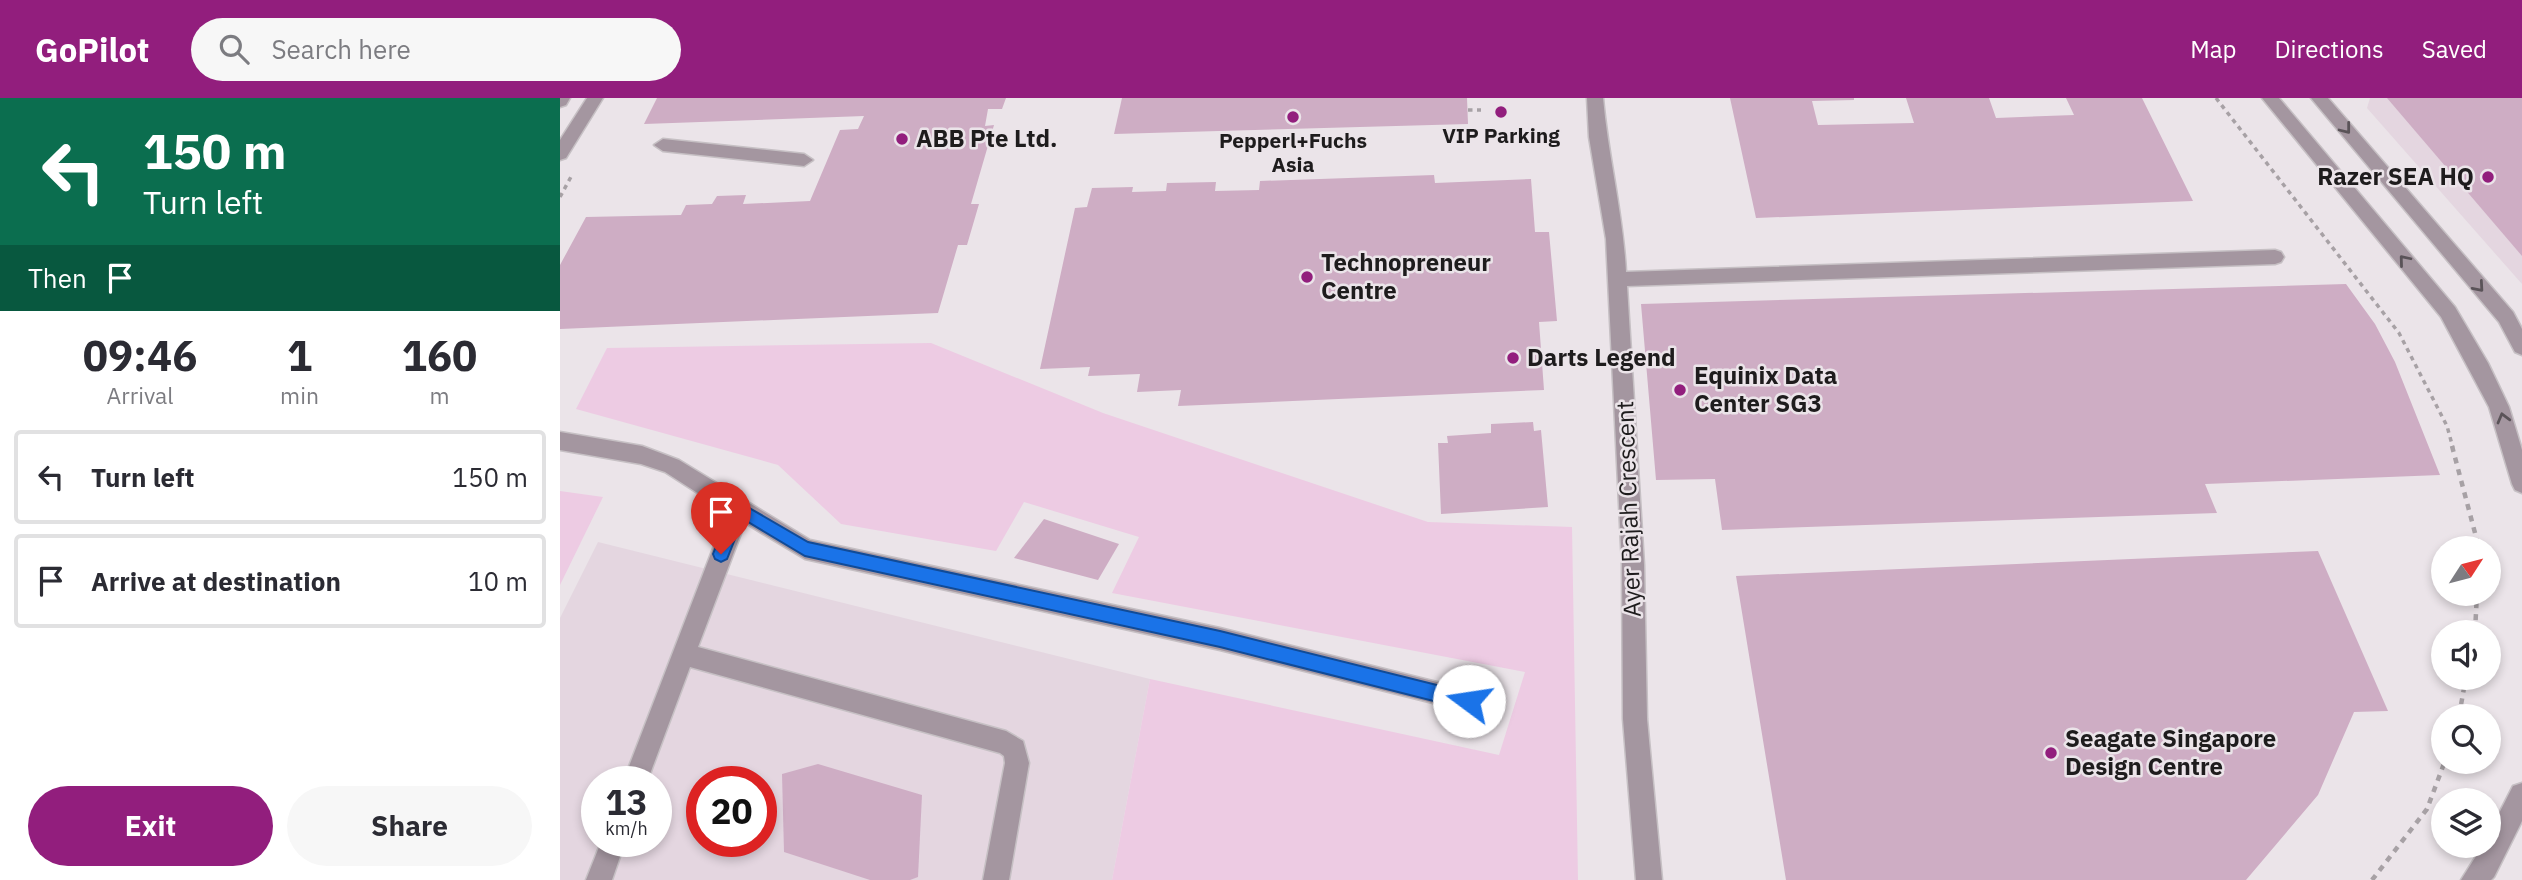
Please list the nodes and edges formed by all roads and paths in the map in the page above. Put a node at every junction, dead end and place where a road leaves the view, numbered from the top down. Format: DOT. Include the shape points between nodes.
graph roads {
  1 [pos="596,98"];
  2 [pos="1595,98"];
  3 [pos="2216,98"];
  4 [pos="2270,98"];
  5 [pos="2319,98"];
  6 [pos="1468,110"];
  7 [pos="1482,110"];
  8 [pos="663,145"];
  9 [pos="560,154"];
  10 [pos="804,160"];
  11 [pos="2275,257"];
  12 [pos="1617,279"];
  13 [pos="2522,347"];
  14 [pos="560,441"];
  15 [pos="2522,484"];
  16 [pos="739,509"];
  17 [pos="2476,536"];
  18 [pos="683,654"];
  19 [pos="1469,701"];
  20 [pos="641,766"];
  21 [pos="2440,774"];
  22 [pos="2522,795"];
  23 [pos="607,857"];
  24 [pos="599,880"];
  25 [pos="996,880"];
  26 [pos="1648,880"];
  27 [pos="2372,880"];
  28 [pos="2474,880"];
  1 -- 9 [label="street"];
  2 -- 12 [label="street, Ayer Rajah Crescent"];
  3 -- 17 [label="path" via="2399,333 2447,426"];
  15 -- 4 [label="street, one-way" via="2500,407 2448,312"];
  5 -- 13 [label="street, one-way" via="2506,317"];
  6 -- 7 [label="path"];
  8 -- 10 [label="street"];
  11 -- 12 [label="street"];
  12 -- 26 [label="street, Ayer Rajah Crescent" via="1633,565 1635,719"];
  14 -- 16 [label="street" via="642,455 672,466"];
  16 -- 18 [label="street"];
  16 -- 19 [label="street" via="805,549 1220,639"];
  18 -- 20 [label="street"];
  18 -- 25 [label="street" via="1015,749 1017,763"];
  21 -- 27 [label="path" via="2427,809"];
  22 -- 28 [label="street" via="2485,868"];
  23 -- 24 [label="street"];
}
